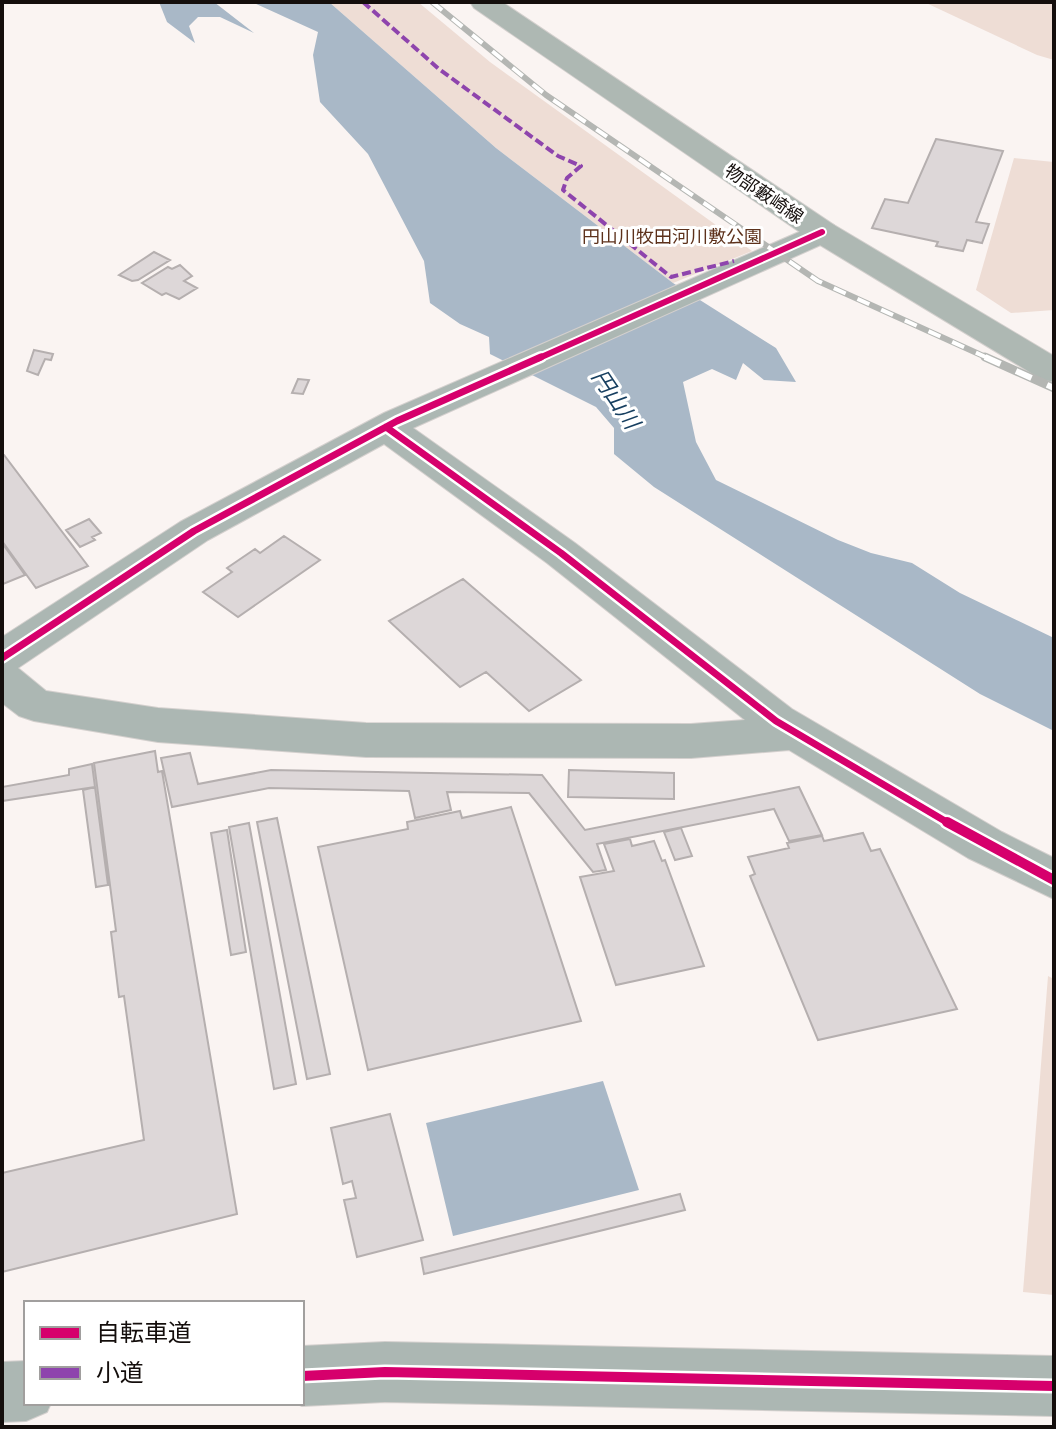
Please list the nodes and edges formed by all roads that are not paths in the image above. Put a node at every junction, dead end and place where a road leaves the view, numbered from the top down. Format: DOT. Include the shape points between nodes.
graph roads {
  1 [pos="484,2"];
  2 [pos="822,232"];
  3 [pos="1054,371"];
  4 [pos="391,424"];
  5 [pos="2,658"];
  6 [pos="2,679"];
  7 [pos="796,733"];
  8 [pos="1054,880"];
  9 [pos="304,1376"];
  10 [pos="1054,1386"];
  11 [pos="24,1391"];
  12 [pos="2,1392"];
  1 -- 2 [label="main road, 物部藪崎線"];
  2 -- 3 [label="main road, 物部藪崎線"];
  2 -- 4 [label="street"];
  4 -- 5 [label="street" via="194,531"];
  4 -- 7 [label="street"];
  6 -- 7 [label="street" via="34,705 158,725 351,739 691,741"];
  7 -- 8 [label="street"];
  9 -- 10 [label="street" via="385,1372"];
  11 -- 12 [label="street"];
}
